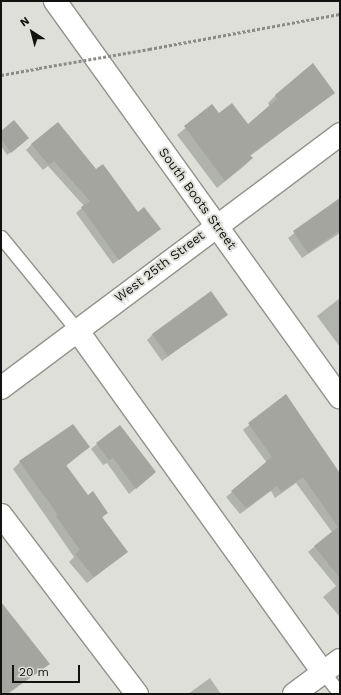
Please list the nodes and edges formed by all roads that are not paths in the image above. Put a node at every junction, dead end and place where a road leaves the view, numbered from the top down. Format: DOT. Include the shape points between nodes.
graph roads {
  1 [pos="55,1"];
  2 [pos="340,134"];
  3 [pos="216,225"];
  4 [pos="1,236"];
  5 [pos="77,330"];
  6 [pos="1,388"];
  7 [pos="340,397"];
  8 [pos="1,515"];
  9 [pos="332,666"];
  10 [pos="137,694"];
  11 [pos="294,694"];
  12 [pos="340,694"];
  1 -- 3 [label="street, South Boots Street"];
  2 -- 3 [label="street, West 25th Street"];
  3 -- 5 [label="street, West 25th Street"];
  3 -- 7 [label="street, South Boots Street"];
  4 -- 5 [label="lane"];
  5 -- 6 [label="street, West 25th Street"];
  5 -- 9 [label="street"];
  8 -- 10 [label="street"];
  9 -- 11 [label="street"];
  9 -- 12 [label="lane"];
}
